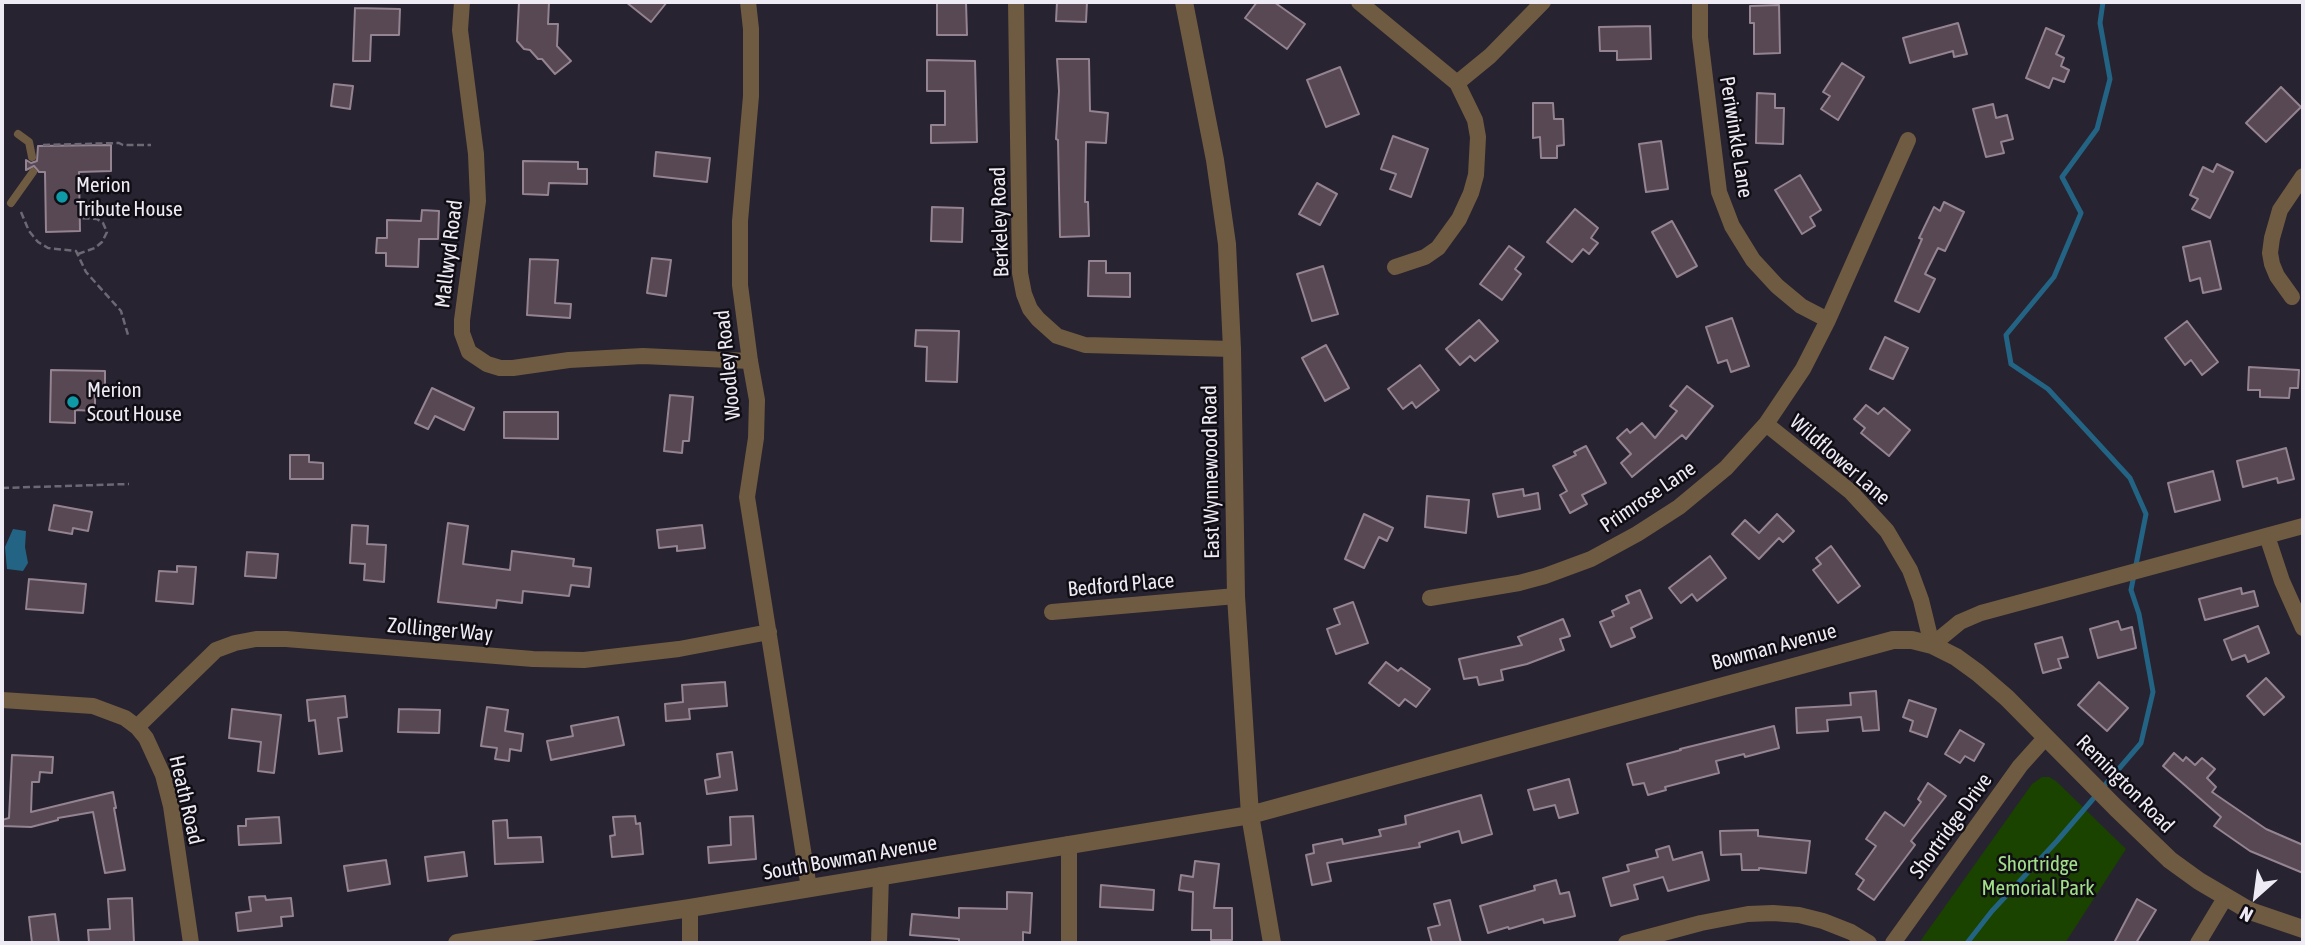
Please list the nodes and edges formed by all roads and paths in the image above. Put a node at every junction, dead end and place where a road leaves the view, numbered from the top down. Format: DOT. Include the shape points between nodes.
graph roads {
  1 [pos="462,2"];
  2 [pos="748,2"];
  3 [pos="1016,2"];
  4 [pos="1184,2"];
  5 [pos="1359,2"];
  6 [pos="1543,2"];
  7 [pos="1700,2"];
  8 [pos="1457,83"];
  9 [pos="18,134"];
  10 [pos="1908,140"];
  11 [pos="36,145"];
  12 [pos="151,145"];
  13 [pos="32,157"];
  14 [pos="33,172"];
  15 [pos="2303,176"];
  16 [pos="10,202"];
  17 [pos="20,210"];
  18 [pos="79,218"];
  19 [pos="77,254"];
  20 [pos="1395,267"];
  21 [pos="2292,297"];
  22 [pos="1828,320"];
  23 [pos="128,335"];
  24 [pos="1232,349"];
  25 [pos="750,361"];
  26 [pos="1766,424"];
  27 [pos="129,484"];
  28 [pos="2,488"];
  29 [pos="2303,526"];
  30 [pos="2267,536"];
  31 [pos="1236,596"];
  32 [pos="1430,598"];
  33 [pos="1052,612"];
  34 [pos="2303,628"];
  35 [pos="769,632"];
  36 [pos="1932,645"];
  37 [pos="2,700"];
  38 [pos="138,727"];
  39 [pos="2046,737"];
  40 [pos="1250,815"];
  41 [pos="1069,844"];
  42 [pos="881,875"];
  43 [pos="809,888"];
  44 [pos="2225,898"];
  45 [pos="690,908"];
  46 [pos="2303,929"];
  47 [pos="191,943"];
  48 [pos="457,943"];
  49 [pos="690,943"];
  50 [pos="879,943"];
  51 [pos="1069,943"];
  52 [pos="1272,943"];
  53 [pos="1626,943"];
  54 [pos="1869,943"];
  55 [pos="1893,943"];
  56 [pos="2198,943"];
  1 -- 25 [label="street, Mallwyd Road" via="461,41 478,201 462,320 469,352 487,364 513,369 643,356"];
  2 -- 25 [label="street, Woodley Road" via="751,96 740,221 740,285"];
  3 -- 24 [label="street, Berkeley Road" via="1020,274 1030,309 1057,336 1085,345"];
  4 -- 24 [label="street, East Wynnewood Road" via="1216,160 1227,244"];
  5 -- 8 [label="street"];
  6 -- 8 [label="street"];
  7 -- 22 [label="street, Periwinkle Lane" via="1719,192 1732,226 1753,260 1777,286"];
  8 -- 20 [label="street" via="1475,120 1478,138 1471,193 1438,248"];
  9 -- 13 [label="lane" via="29,142"];
  10 -- 22 [label="street, Primrose Lane"];
  11 -- 12 [label="path"];
  14 -- 16 [label="lane"];
  15 -- 21 [label="street" via="2280,210 2272,238 2272,264"];
  17 -- 19 [label="path" via="38,242"];
  18 -- 19 [label="path" via="97,219 107,232 95,248"];
  19 -- 23 [label="path" via="86,272 121,311"];
  22 -- 26 [label="street, Primrose Lane" via="1803,369"];
  24 -- 31 [label="street, East Wynnewood Road"];
  25 -- 35 [label="street, Woodley Road" via="757,400 747,497"];
  26 -- 32 [label="street, Primrose Lane" via="1726,468 1679,507 1591,559 1519,583"];
  26 -- 36 [label="street, Wildflower Lane" via="1851,492 1887,531 1922,600"];
  27 -- 28 [label="path"];
  29 -- 30 [label="street"];
  30 -- 34 [label="street"];
  30 -- 36 [label="street" via="1981,613 1960,622"];
  31 -- 33 [label="street, Bedford Place"];
  31 -- 40 [label="street, East Wynnewood Road"];
  35 -- 38 [label="street, Zollinger Way" via="584,660 256,639 216,650"];
  35 -- 43 [label="street, Woodley Road"];
  36 -- 39 [label="street, Remington Road" via="1978,673"];
  36 -- 40 [label="street, Bowman Avenue" via="1893,639 1876,643"];
  37 -- 38 [label="street" via="93,706"];
  38 -- 47 [label="street, Heath Road" via="154,753 171,806"];
  39 -- 44 [label="street, Remington Road" via="2170,860"];
  39 -- 55 [label="street, Shortridge Drive" via="2020,766"];
  40 -- 41 [label="street, South Bowman Avenue"];
  40 -- 52 [label="street, East Wynnewood Road"];
  41 -- 42 [label="street, South Bowman Avenue"];
  41 -- 51 [label="street"];
  42 -- 43 [label="street, South Bowman Avenue"];
  42 -- 50 [label="street"];
  43 -- 45 [label="street, South Bowman Avenue"];
  44 -- 46 [label="street, Remington Road"];
  44 -- 56 [label="street"];
  45 -- 48 [label="street, South Bowman Avenue"];
  45 -- 49 [label="street"];
  53 -- 54 [label="street" via="1701,923 1773,913 1823,921"];
}
